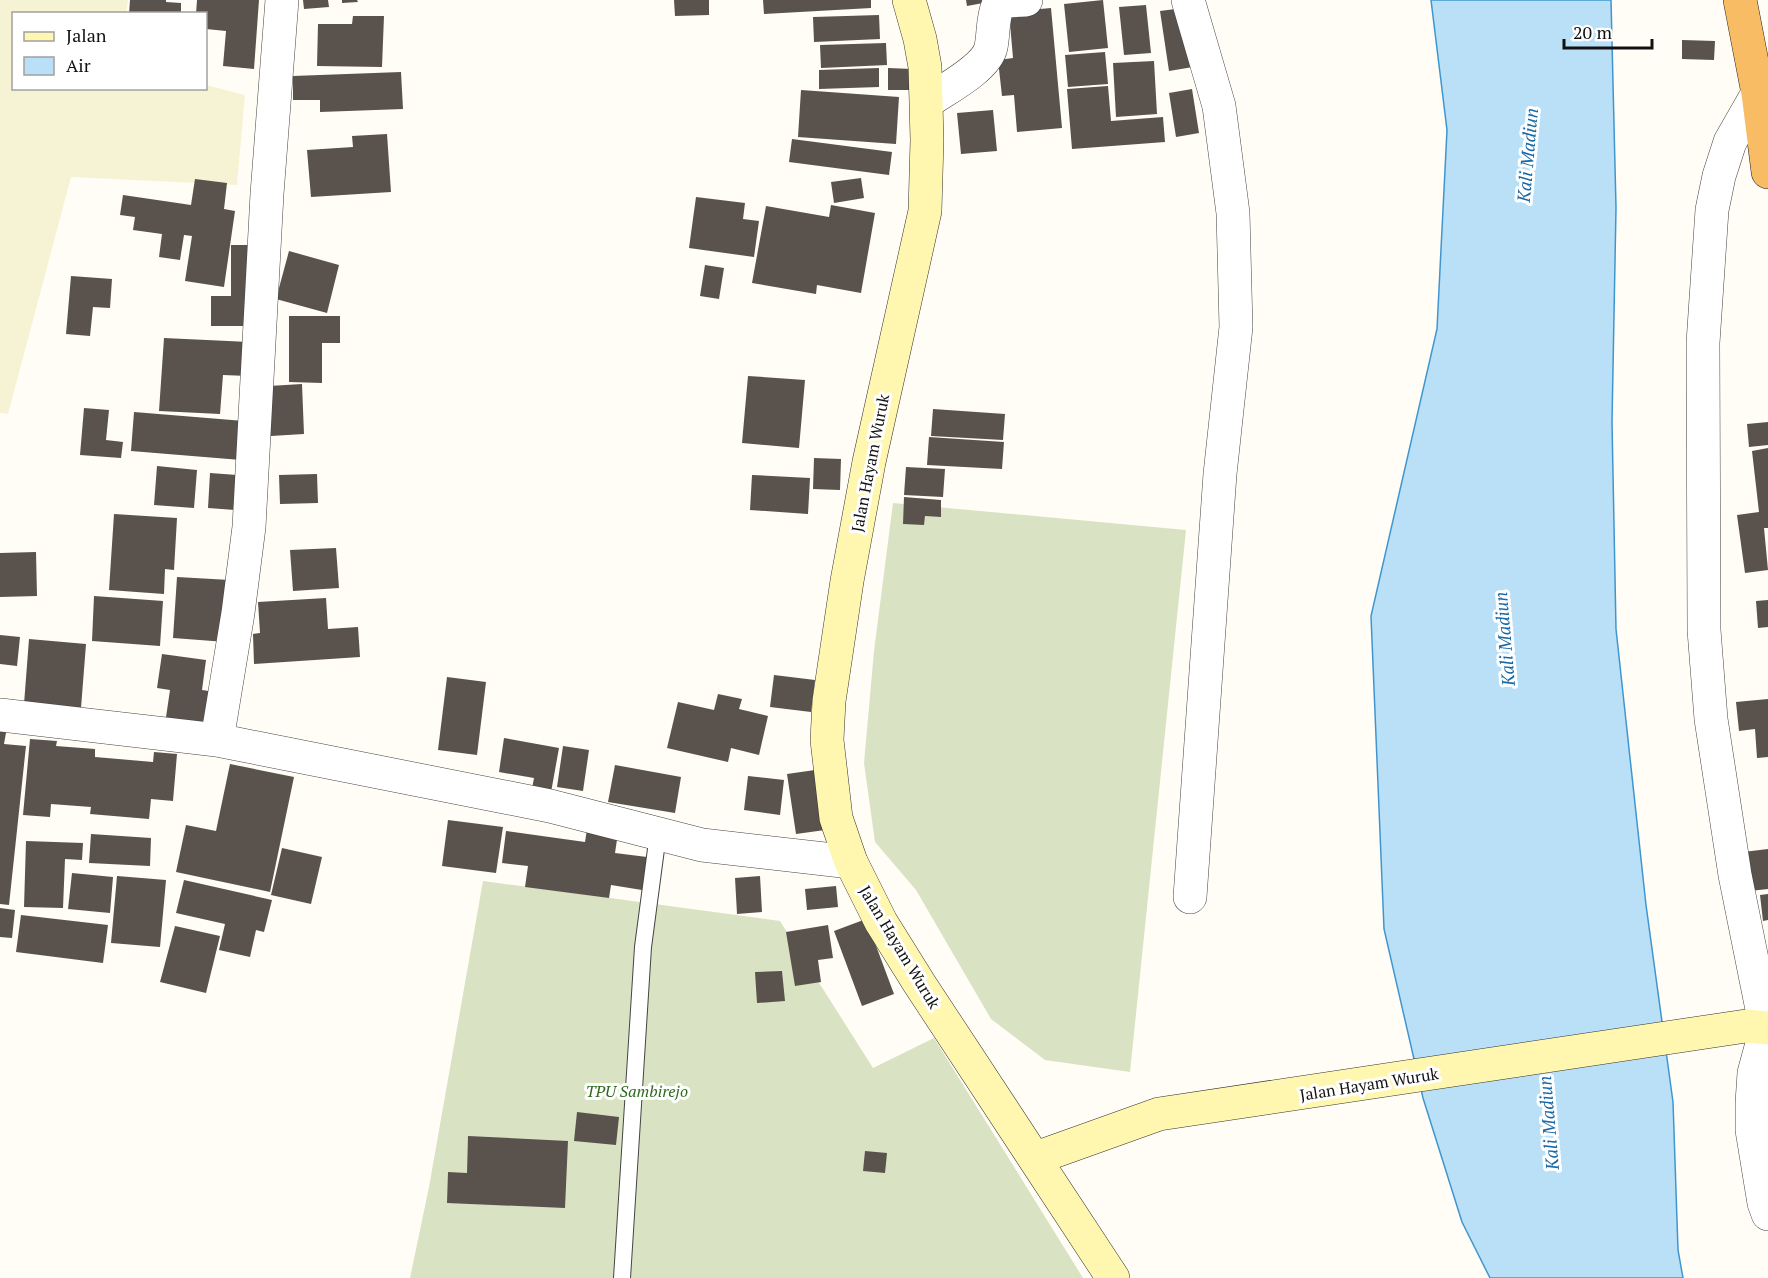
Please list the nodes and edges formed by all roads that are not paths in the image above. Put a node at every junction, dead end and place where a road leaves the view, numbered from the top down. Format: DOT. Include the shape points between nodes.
graph roads {
  1 [pos="282,0"];
  2 [pos="909,0"];
  3 [pos="1026,0"];
  4 [pos="1188,0"];
  5 [pos="1740,0"];
  6 [pos="1758,93"];
  7 [pos="927,102"];
  8 [pos="1768,172"];
  9 [pos="0,715"];
  10 [pos="217,740"];
  11 [pos="658,834"];
  12 [pos="851,862"];
  13 [pos="1190,897"];
  14 [pos="1757,1022"];
  15 [pos="1036,1158"];
  16 [pos="1768,1214"];
  17 [pos="622,1278"];
  18 [pos="1113,1278"];
  1 -- 10 [label="street" via="249,527"];
  2 -- 7 [label="main road, Jalan Hayam Wuruk" via="925,67"];
  3 -- 7 [label="street" via="999,5 993,16 991,50 980,66"];
  4 -- 13 [label="street" via="1219,106 1233,213 1236,327 1220,474"];
  5 -- 6 [label="highway"];
  6 -- 8 [label="highway"];
  6 -- 14 [label="street" via="1730,142 1719,176 1712,210 1703,343 1704,630 1714,741"];
  7 -- 12 [label="main road, Jalan Hayam Wuruk" via="925,211 868,462 830,701 827,740 836,818"];
  9 -- 10 [label="street"];
  10 -- 11 [label="street" via="550,806"];
  11 -- 12 [label="street" via="702,844"];
  11 -- 17 [label="lane" via="643,947"];
  12 -- 15 [label="main road, Jalan Hayam Wuruk" via="881,922 919,983"];
  14 -- 15 [label="main road, Jalan Hayam Wuruk" via="1159,1114"];
  14 -- 16 [label="street" via="1752,1130"];
  15 -- 18 [label="main road"];
}
